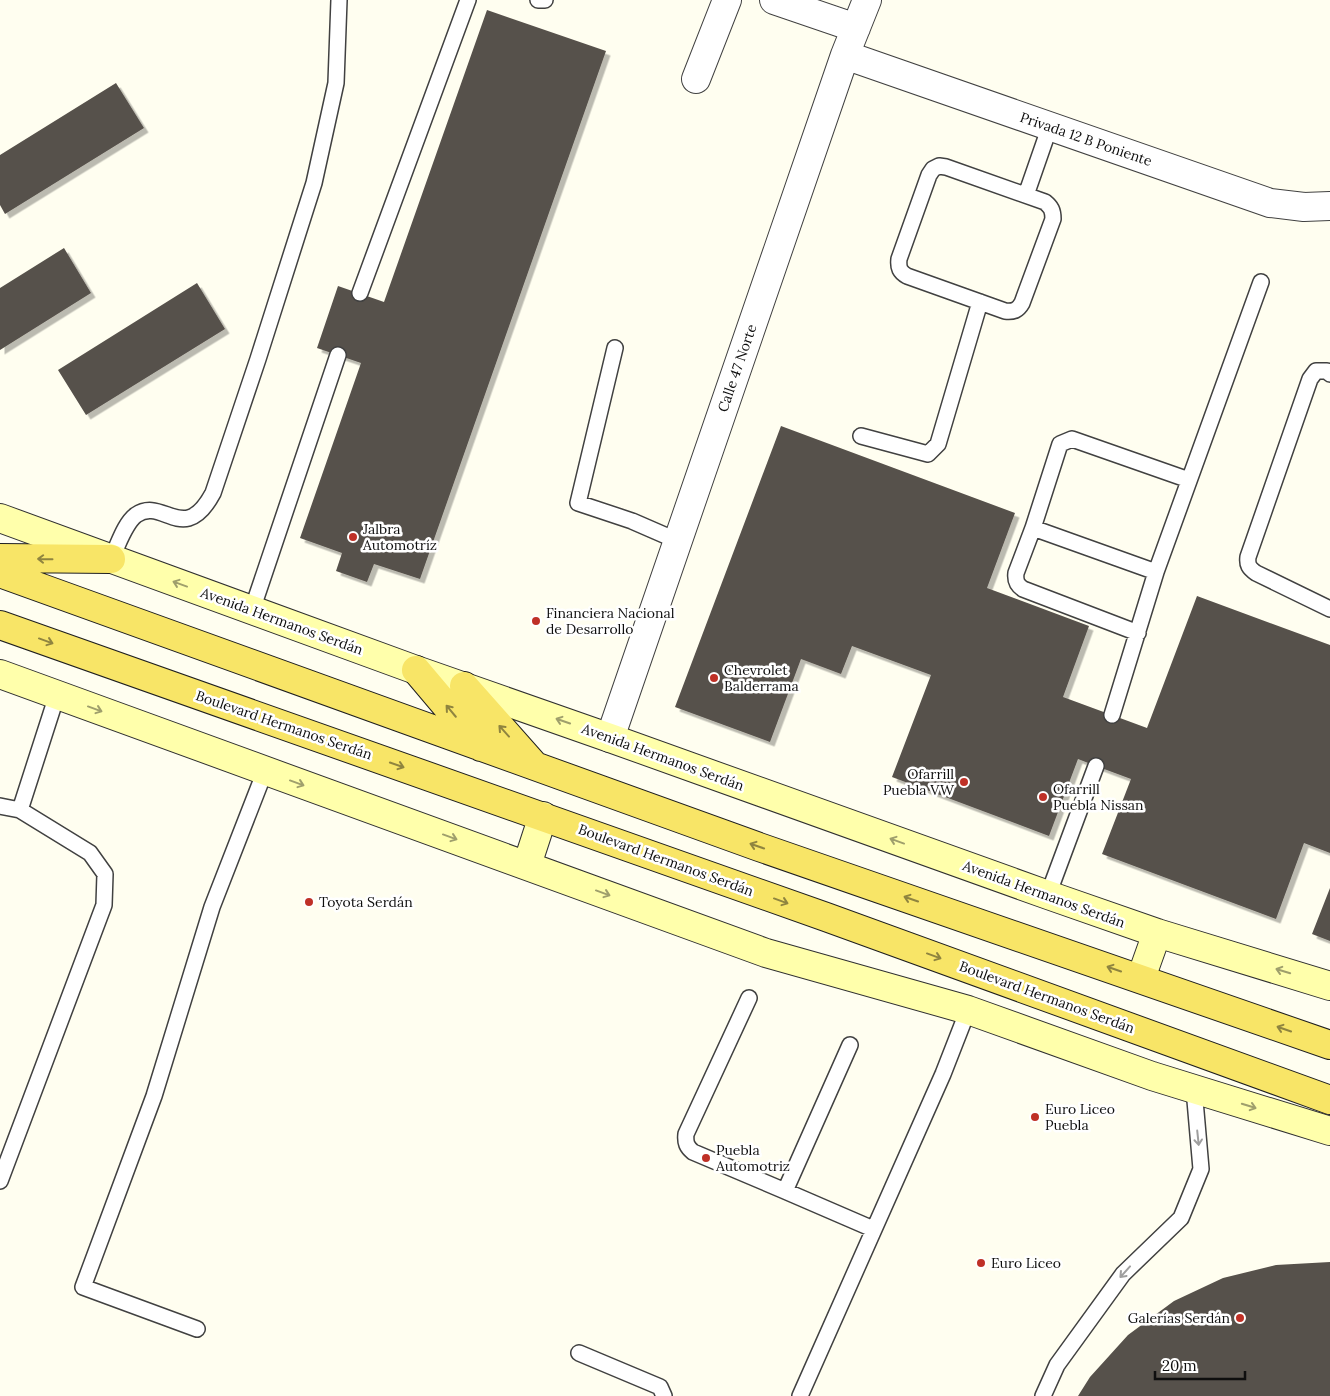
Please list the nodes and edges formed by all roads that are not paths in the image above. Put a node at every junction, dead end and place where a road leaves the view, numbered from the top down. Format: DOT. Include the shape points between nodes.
graph roads {
  1 [pos="339,0"];
  2 [pos="468,0"];
  3 [pos="538,0"];
  4 [pos="545,0"];
  5 [pos="726,0"];
  6 [pos="774,0"];
  7 [pos="868,0"];
  8 [pos="856,28"];
  9 [pos="845,55"];
  10 [pos="696,79"];
  11 [pos="1050,126"];
  12 [pos="1026,195"];
  13 [pos="1330,206"];
  14 [pos="1261,282"];
  15 [pos="360,293"];
  16 [pos="980,302"];
  17 [pos="614,348"];
  18 [pos="338,355"];
  19 [pos="1330,374"];
  20 [pos="861,436"];
  21 [pos="1189,480"];
  22 [pos="0,518"];
  23 [pos="1033,528"];
  24 [pos="678,541"];
  25 [pos="0,558"];
  26 [pos="111,560"];
  27 [pos="1156,572"];
  28 [pos="0,573"];
  29 [pos="1330,609"];
  30 [pos="252,610"];
  31 [pos="0,625"];
  32 [pos="1138,633"];
  33 [pos="416,670"];
  34 [pos="0,674"];
  35 [pos="464,686"];
  36 [pos="57,695"];
  37 [pos="1112,715"];
  38 [pos="610,738"];
  39 [pos="482,748"];
  40 [pos="1096,766"];
  41 [pos="537,768"];
  42 [pos="265,771"];
  43 [pos="0,806"];
  44 [pos="20,810"];
  45 [pos="543,816"];
  46 [pos="527,865"];
  47 [pos="1048,895"];
  48 [pos="1157,934"];
  49 [pos="1141,978"];
  50 [pos="1330,986"];
  51 [pos="749,998"];
  52 [pos="968,1010"];
  53 [pos="850,1044"];
  54 [pos="1330,1045"];
  55 [pos="1194,1089"];
  56 [pos="1330,1100"];
  57 [pos="1330,1131"];
  58 [pos="0,1181"];
  59 [pos="785,1191"];
  60 [pos="873,1229"];
  61 [pos="197,1329"];
  62 [pos="579,1353"];
  63 [pos="664,1396"];
  64 [pos="800,1396"];
  65 [pos="1044,1396"];
  1 -- 26 [label="lane" via="336,83 314,183 213,494 197,515 186,520 150,511 137,515 126,528"];
  2 -- 15 [label="lane"];
  3 -- 4 [label="lane"];
  5 -- 10 [label="street"];
  6 -- 8 [label="street"];
  7 -- 8 [label="street, Calle 47 Norte"];
  8 -- 9 [label="street, Calle 47 Norte"];
  9 -- 11 [label="street, Privada 12 B Poniente"];
  9 -- 24 [label="street, Calle 47 Norte"];
  11 -- 12 [label="lane"];
  11 -- 13 [label="street, Privada 12 B Poniente" via="1270,203"];
  12 -- 16 [label="lane" via="1050,206 1053,219 1022,303 1019,309 1005,312"];
  12 -- 16 [label="lane" via="946,167 939,166 929,175 898,266 907,276"];
  14 -- 21 [label="lane"];
  16 -- 20 [label="lane" via="938,444 928,454"];
  17 -- 24 [label="lane" via="578,503"];
  18 -- 30 [label="lane"];
  19 -- 29 [label="lane" via="1316,371 1310,379 1248,556 1250,569 1256,573"];
  21 -- 23 [label="lane" via="1072,439 1060,444"];
  21 -- 27 [label="lane"];
  22 -- 26 [label="main road, Avenida Hermanos Serdán"];
  23 -- 27 [label="lane"];
  23 -- 32 [label="lane" via="1016,573 1018,586"];
  24 -- 38 [label="street, Calle 47 Norte"];
  26 -- 25 [label="main road, one-way"];
  30 -- 26 [label="main road, Avenida Hermanos Serdán, one-way"];
  27 -- 32 [label="lane"];
  28 -- 39 [label="main road"];
  30 -- 33 [label="main road, Avenida Hermanos Serdán"];
  31 -- 45 [label="main road, Boulevard Hermanos Serdán, one-way"];
  32 -- 37 [label="lane"];
  33 -- 35 [label="main road, Avenida Hermanos Serdán"];
  39 -- 33 [label="main road, one-way"];
  34 -- 36 [label="main road"];
  38 -- 35 [label="main road, Avenida Hermanos Serdán, one-way"];
  41 -- 35 [label="main road, one-way"];
  36 -- 42 [label="main road, one-way"];
  36 -- 44 [label="lane"];
  47 -- 38 [label="main road, Avenida Hermanos Serdán, one-way"];
  39 -- 41 [label="main road"];
  40 -- 47 [label="lane"];
  49 -- 41 [label="main road, one-way"];
  42 -- 46 [label="main road, one-way"];
  42 -- 61 [label="lane" via="212,907 154,1096 83,1287"];
  43 -- 44 [label="lane"];
  44 -- 58 [label="lane" via="90,853 105,874 104,905"];
  45 -- 46 [label="main road"];
  45 -- 56 [label="main road, Boulevard Hermanos Serdán, one-way"];
  46 -- 52 [label="main road, one-way" via="766,953"];
  47 -- 48 [label="main road, Avenida Hermanos Serdán"];
  48 -- 49 [label="main road"];
  50 -- 48 [label="main road, Avenida Hermanos Serdán, one-way"];
  54 -- 49 [label="main road, one-way"];
  51 -- 59 [label="lane" via="685,1141 693,1152"];
  52 -- 55 [label="main road"];
  52 -- 60 [label="lane" via="944,1074"];
  53 -- 59 [label="lane"];
  55 -- 57 [label="main road, one-way"];
  55 -- 65 [label="lane, one-way" via="1201,1169 1181,1218 1123,1274 1057,1365"];
  59 -- 60 [label="lane"];
  60 -- 64 [label="lane"];
  62 -- 63 [label="lane" via="660,1388"];
}
